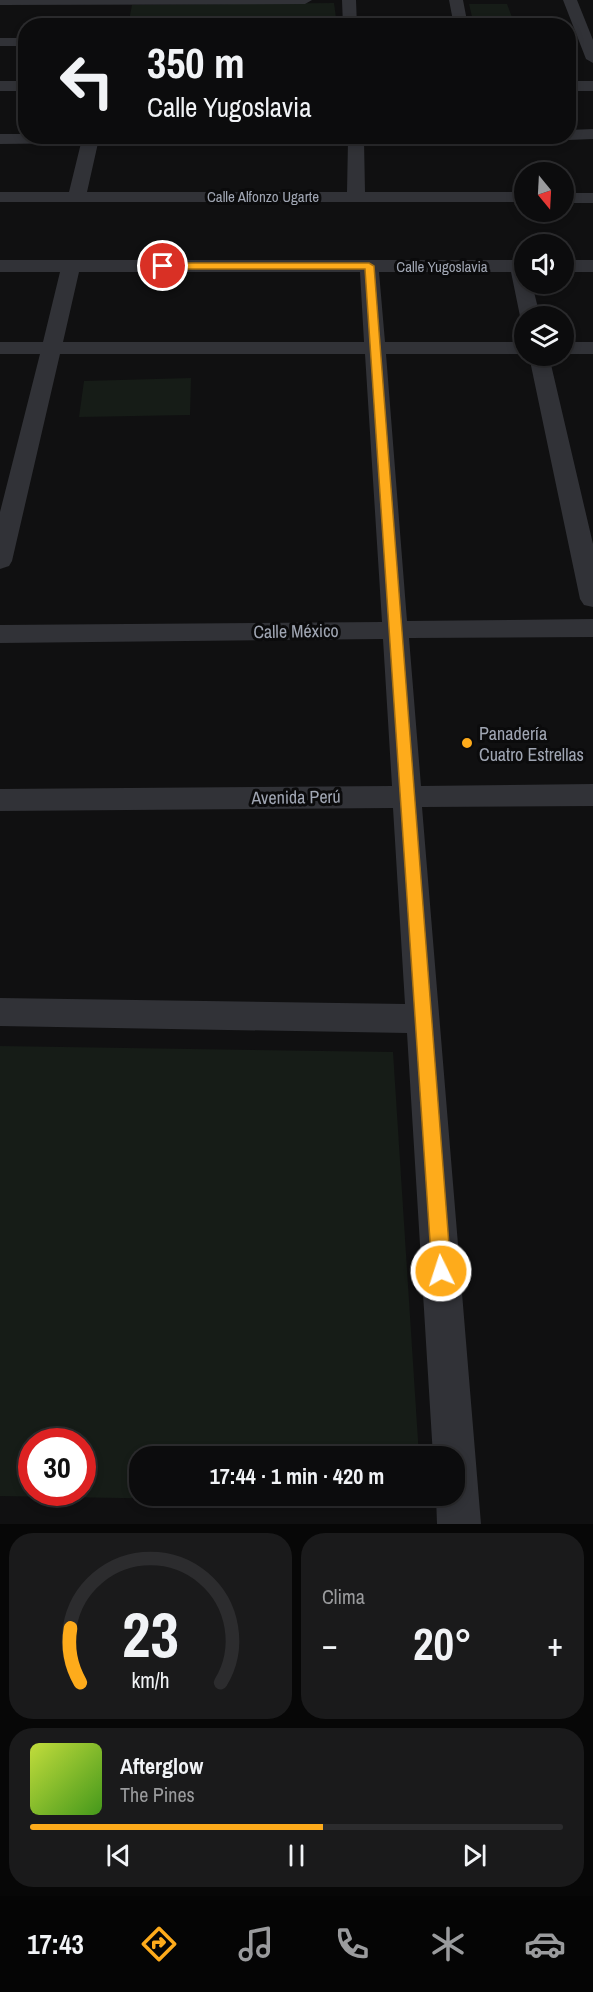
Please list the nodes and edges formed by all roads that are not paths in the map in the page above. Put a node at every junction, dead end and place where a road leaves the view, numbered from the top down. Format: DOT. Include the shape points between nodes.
graph roads {
  1 [pos="304,0"];
  2 [pos="349,0"];
  3 [pos="456,0"];
  4 [pos="570,0"];
  5 [pos="0,1"];
  6 [pos="122,1"];
  7 [pos="119,17"];
  8 [pos="350,18"];
  9 [pos="459,18"];
  10 [pos="0,42"];
  11 [pos="18,42"];
  12 [pos="593,59"];
  13 [pos="0,86"];
  14 [pos="18,86"];
  15 [pos="576,86"];
  16 [pos="593,86"];
  17 [pos="576,135"];
  18 [pos="593,135"];
  19 [pos="0,139"];
  20 [pos="18,139"];
  21 [pos="90,144"];
  22 [pos="356,144"];
  23 [pos="357,196"];
  24 [pos="0,197"];
  25 [pos="78,197"];
  26 [pos="514,198"];
  27 [pos="574,198"];
  28 [pos="593,198"];
  29 [pos="0,266"];
  30 [pos="71,266"];
  31 [pos="369,266"];
  32 [pos="514,266"];
  33 [pos="574,266"];
  34 [pos="593,266"];
  35 [pos="0,348"];
  36 [pos="51,348"];
  37 [pos="375,348"];
  38 [pos="514,348"];
  39 [pos="574,348"];
  40 [pos="593,348"];
  41 [pos="541,366"];
  42 [pos="0,561"];
  43 [pos="593,599"];
  44 [pos="593,628"];
  45 [pos="396,629"];
  46 [pos="0,634"];
  47 [pos="593,795"];
  48 [pos="407,796"];
  49 [pos="0,800"];
  50 [pos="0,1012"];
  51 [pos="423,1019"];
  52 [pos="459,1524"];
  1 -- 6 [label="street"];
  2 -- 8 [label="street"];
  3 -- 9 [label="street"];
  4 -- 12 [label="street"];
  5 -- 6 [label="street"];
  6 -- 7 [label="street"];
  10 -- 11 [label="street"];
  13 -- 14 [label="street"];
  15 -- 16 [label="street"];
  17 -- 18 [label="street"];
  19 -- 20 [label="street"];
  21 -- 25 [label="street"];
  22 -- 23 [label="street"];
  23 -- 25 [label="street, Calle Alfonzo Ugarte"];
  23 -- 26 [label="street, Calle Alfonzo Ugarte"];
  24 -- 25 [label="street, Calle Alfonzo Ugarte"];
  27 -- 28 [label="street"];
  29 -- 30 [label="street, Calle Yugoslavia"];
  30 -- 31 [label="street, Calle Yugoslavia"];
  30 -- 36 [label="street"];
  31 -- 32 [label="street, Calle Yugoslavia"];
  31 -- 37 [label="street"];
  33 -- 34 [label="street"];
  35 -- 36 [label="street"];
  36 -- 37 [label="street"];
  36 -- 42 [label="street"];
  37 -- 38 [label="street"];
  37 -- 45 [label="street"];
  39 -- 40 [label="street"];
  41 -- 43 [label="street"];
  44 -- 45 [label="street, Calle México"];
  45 -- 46 [label="street, Calle México"];
  45 -- 48 [label="street"];
  47 -- 48 [label="street, Avenida Perú"];
  48 -- 49 [label="street, Avenida Perú"];
  48 -- 51 [label="street"];
  50 -- 51 [label="street"];
  51 -- 52 [label="street"];
}
